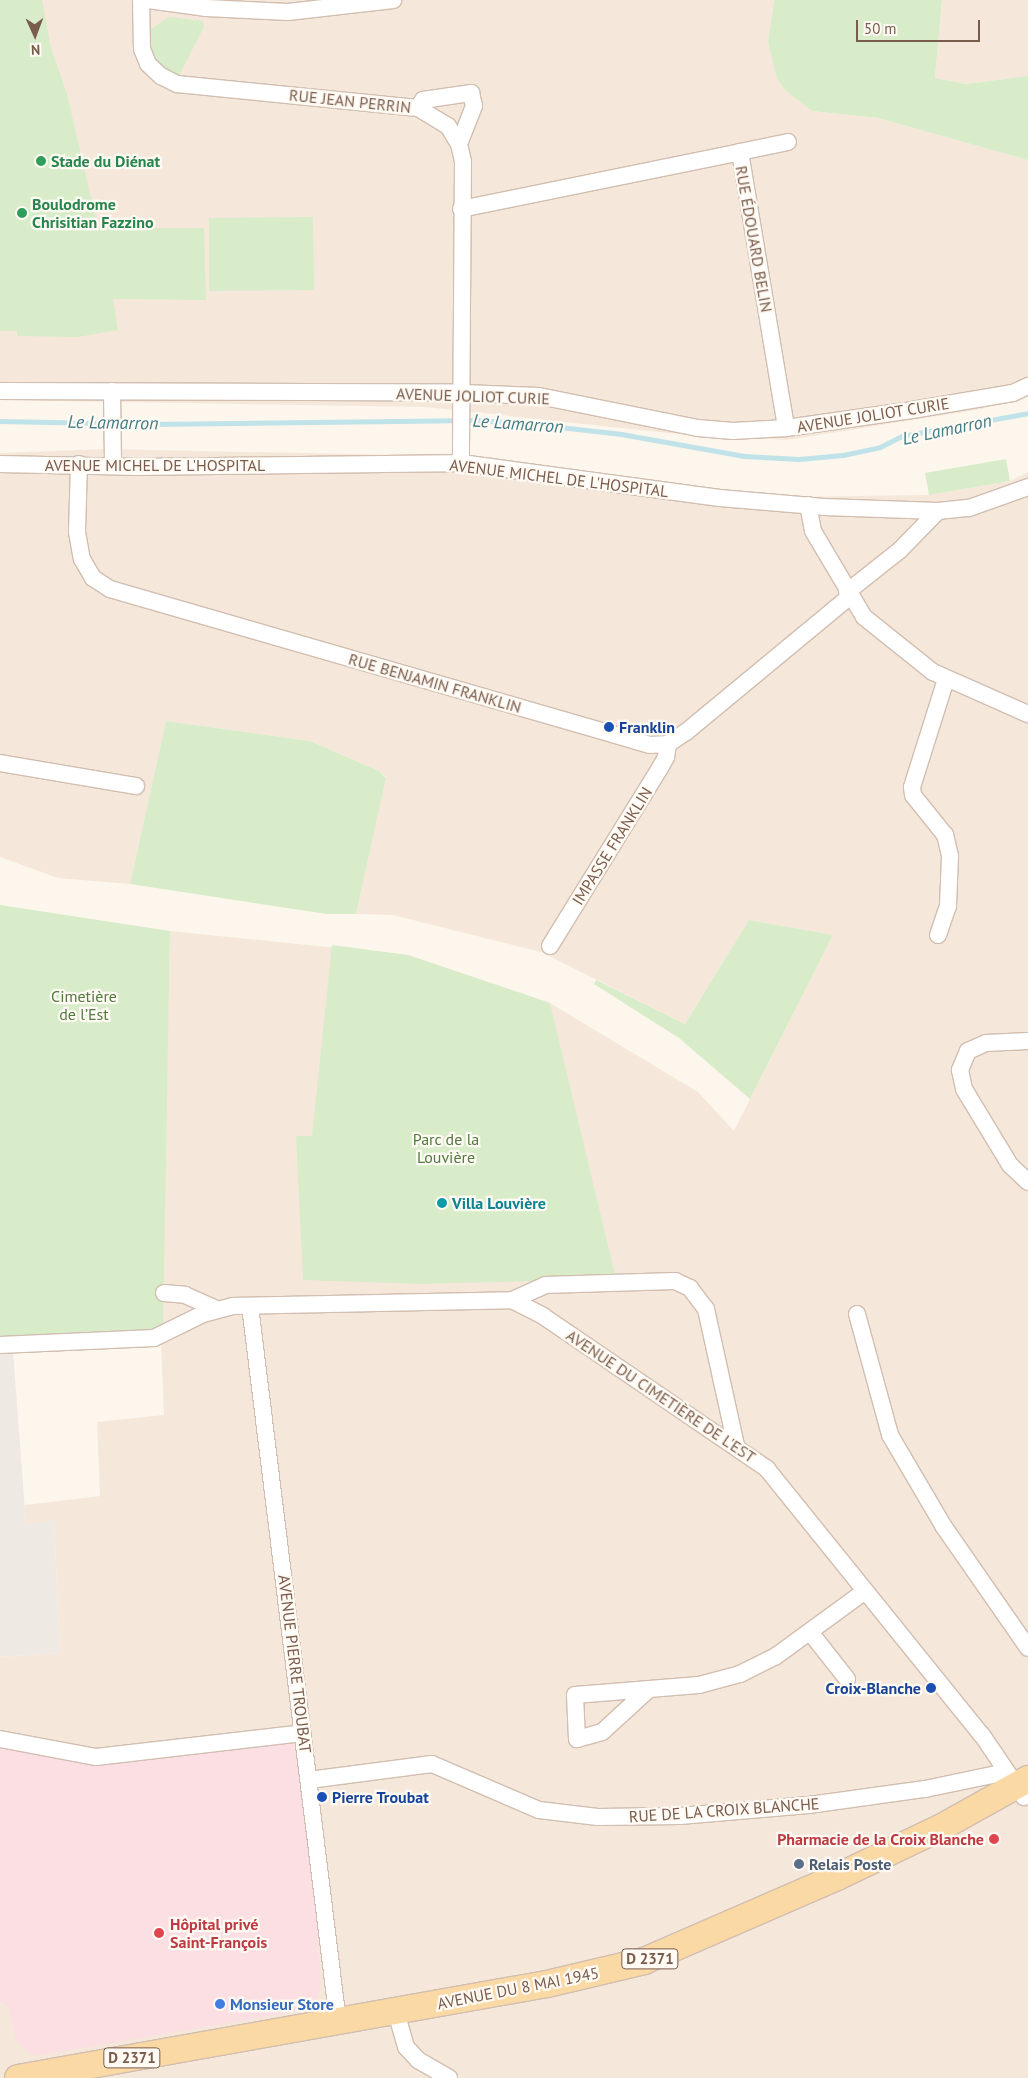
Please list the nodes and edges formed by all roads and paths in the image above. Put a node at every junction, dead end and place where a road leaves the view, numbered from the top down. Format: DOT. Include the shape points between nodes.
graph roads {
  1 [pos="141,0"];
  2 [pos="148,0"];
  3 [pos="393,0"];
  4 [pos="418,108"];
  5 [pos="788,142"];
  6 [pos="459,144"];
  7 [pos="740,152"];
  8 [pos="461,209"];
  9 [pos="1028,386"];
  10 [pos="0,391"];
  11 [pos="112,392"];
  12 [pos="462,393"];
  13 [pos="786,428"];
  14 [pos="461,463"];
  15 [pos="0,464"];
  16 [pos="79,464"];
  17 [pos="113,465"];
  18 [pos="1028,487"];
  19 [pos="808,505"];
  20 [pos="938,511"];
  21 [pos="848,594"];
  22 [pos="946,680"];
  23 [pos="1028,714"];
  24 [pos="668,744"];
  25 [pos="0,763"];
  26 [pos="136,786"];
  27 [pos="938,935"];
  28 [pos="550,946"];
  29 [pos="1028,1041"];
  30 [pos="1028,1182"];
  31 [pos="164,1294"];
  32 [pos="512,1300"];
  33 [pos="250,1306"];
  34 [pos="217,1309"];
  35 [pos="857,1314"];
  36 [pos="0,1345"];
  37 [pos="736,1446"];
  38 [pos="865,1591"];
  39 [pos="810,1632"];
  40 [pos="1028,1648"];
  41 [pos="847,1679"];
  42 [pos="648,1690"];
  43 [pos="303,1733"];
  44 [pos="982,1735"];
  45 [pos="0,1740"];
  46 [pos="309,1780"];
  47 [pos="1016,1789"];
  48 [pos="396,2012"];
  49 [pos="338,2022"];
  50 [pos="108,2070"];
  51 [pos="18,2078"];
  52 [pos="449,2078"];
  1 -- 4 [label="street, RUE JEAN PERRIN" via="142,49 148,64 177,84"];
  2 -- 3 [label="street" via="206,8 288,12"];
  4 -- 6 [label="street, RUE JEAN PERRIN" via="448,126"];
  4 -- 6 [label="street" via="423,100 471,94 474,106"];
  5 -- 7 [label="street"];
  6 -- 8 [label="street, RUE JEAN PERRIN" via="463,162"];
  7 -- 8 [label="street, RUE ÉDOUARD BELIN"];
  7 -- 13 [label="street, RUE ÉDOUARD BELIN"];
  8 -- 12 [label="street, RUE JEAN PERRIN"];
  9 -- 13 [label="street, AVENUE JOLIOT CURIE" via="1013,393"];
  10 -- 11 [label="street, AVENUE JOLIOT CURIE"];
  11 -- 12 [label="street, AVENUE JOLIOT CURIE"];
  11 -- 17 [label="street"];
  12 -- 13 [label="street, AVENUE JOLIOT CURIE" via="539,396 698,428 732,431"];
  12 -- 14 [label="street, RUE JEAN PERRIN"];
  14 -- 17 [label="street, AVENUE MICHEL DE L'HOSPITAL"];
  14 -- 19 [label="street, AVENUE MICHEL DE L'HOSPITAL" via="623,487"];
  15 -- 16 [label="street, AVENUE MICHEL DE L'HOSPITAL"];
  16 -- 17 [label="street, AVENUE MICHEL DE L'HOSPITAL"];
  16 -- 24 [label="street, RUE BENJAMIN FRANKLIN" via="77,532 82,559 93,578 110,589 640,742"];
  18 -- 20 [label="street, AVENUE MICHEL DE L'HOSPITAL" via="969,508"];
  19 -- 20 [label="street, AVENUE MICHEL DE L'HOSPITAL"];
  19 -- 21 [label="street" via="813,531"];
  20 -- 21 [label="street" via="899,551"];
  21 -- 22 [label="street" via="864,617"];
  21 -- 24 [label="street"];
  22 -- 23 [label="street"];
  22 -- 27 [label="street" via="912,787 913,795 945,834 950,856 948,906"];
  24 -- 28 [label="street, IMPASSE FRANKLIN" via="660,768"];
  25 -- 26 [label="street"];
  29 -- 30 [label="street" via="986,1043 968,1051 960,1070 964,1089 1010,1165"];
  31 -- 34 [label="street" via="185,1295"];
  32 -- 33 [label="street, AVENUE DU CIMETIÈRE DE L'EST"];
  32 -- 37 [label="street, AVENUE DU CIMETIÈRE DE L'EST" via="544,1316"];
  32 -- 37 [label="street" via="545,1284 676,1281 690,1288 706,1310"];
  33 -- 34 [label="street, AVENUE DU CIMETIÈRE DE L'EST"];
  33 -- 43 [label="street, AVENUE PIERRE TROUBAT"];
  34 -- 36 [label="street" via="154,1338"];
  35 -- 40 [label="street" via="890,1435 944,1527"];
  37 -- 38 [label="street, AVENUE DU CIMETIÈRE DE L'EST" via="766,1469"];
  38 -- 39 [label="street"];
  38 -- 44 [label="street, AVENUE DU CIMETIÈRE DE L'EST"];
  39 -- 41 [label="street"];
  39 -- 42 [label="street" via="776,1656 740,1674 699,1684"];
  42 -- 42 [label="street" via="575,1695 577,1739 602,1732"];
  43 -- 45 [label="street" via="96,1757"];
  43 -- 46 [label="street, AVENUE PIERRE TROUBAT"];
  44 -- 47 [label="street, AVENUE DU CIMETIÈRE DE L'EST"];
  44 -- 47 [label="street"];
  46 -- 47 [label="street, RUE DE LA CROIX BLANCHE" via="432,1764 539,1810 607,1817 680,1816 810,1805 925,1789"];
  46 -- 49 [label="street, AVENUE PIERRE TROUBAT"];
  47 -- 48 [label="main road, AVENUE DU 8 MAI 1945 / D 2371" via="940,1828 644,1961 547,1984"];
  48 -- 49 [label="main road, AVENUE DU 8 MAI 1945 / D 2371"];
  48 -- 52 [label="street" via="406,2047 418,2060"];
  49 -- 50 [label="main road, D 2371"];
  50 -- 51 [label="main road, D 2371"];
}
